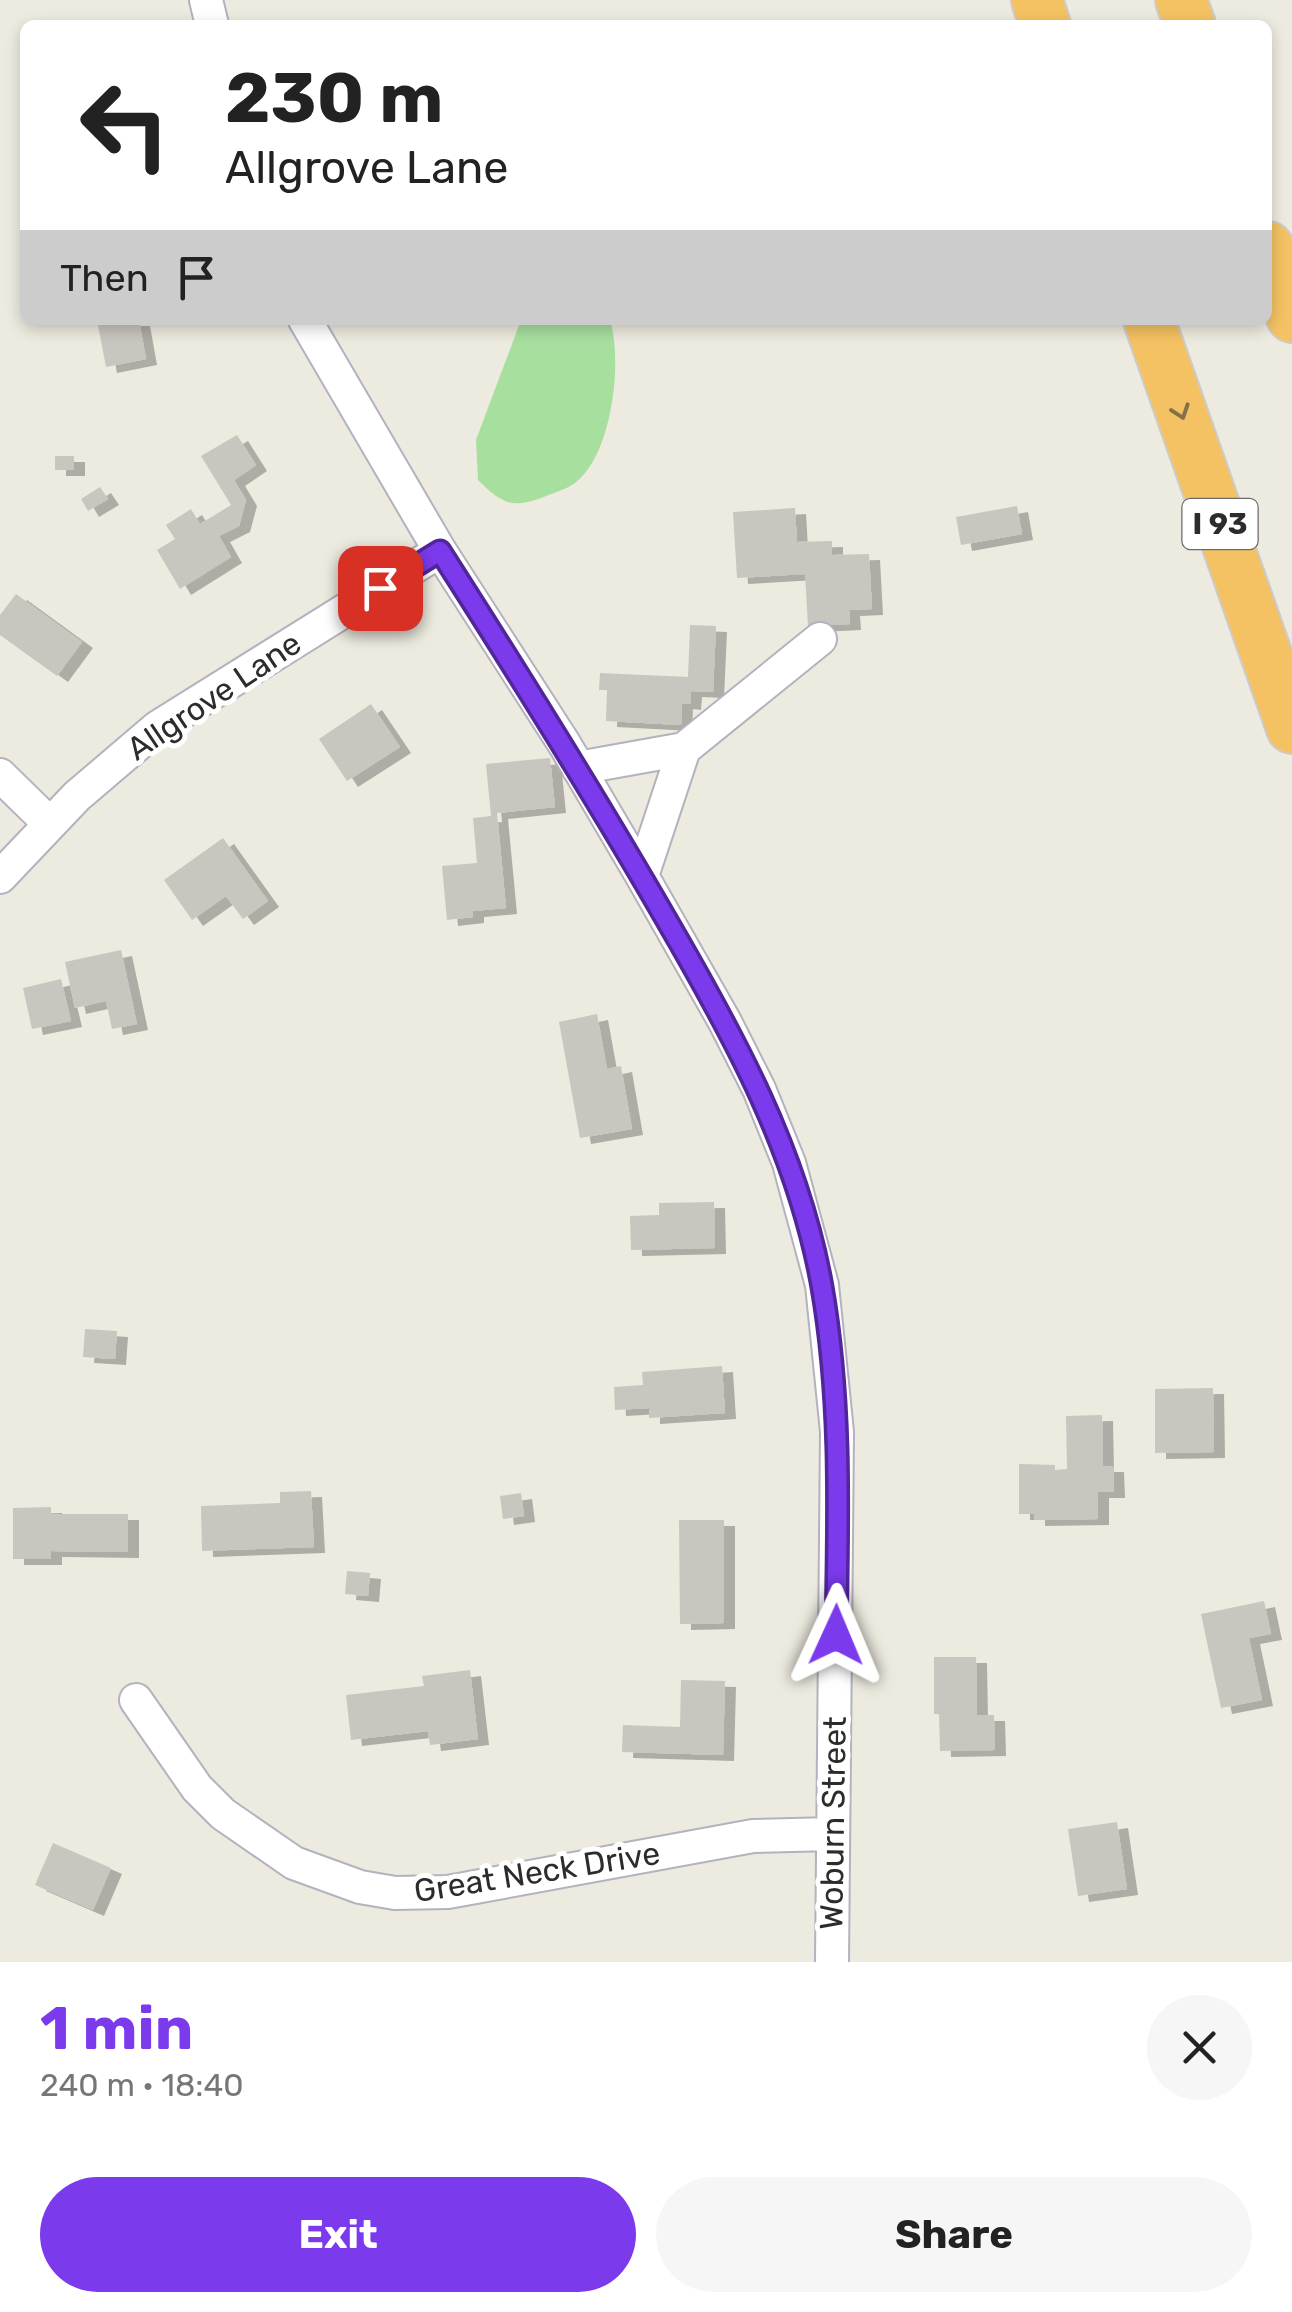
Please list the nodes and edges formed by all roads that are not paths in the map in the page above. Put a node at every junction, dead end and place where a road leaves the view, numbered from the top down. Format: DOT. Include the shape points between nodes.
graph roads {
  1 [pos="1272,258"];
  2 [pos="1292,316"];
  3 [pos="307,325"];
  4 [pos="1151,325"];
  5 [pos="440,551"];
  6 [pos="820,639"];
  7 [pos="1292,728"];
  8 [pos="684,749"];
  9 [pos="578,768"];
  10 [pos="0,776"];
  11 [pos="50,824"];
  12 [pos="642,876"];
  13 [pos="0,877"];
  14 [pos="136,1700"];
  15 [pos="833,1834"];
  16 [pos="832,1962"];
  1 -- 2 [label="highway"];
  3 -- 5 [label="street, Woburn Street"];
  4 -- 7 [label="highway, I 93, one-way"];
  5 -- 9 [label="street, Woburn Street"];
  5 -- 11 [label="street, Allgrove Lane" via="158,727"];
  6 -- 8 [label="street"];
  8 -- 9 [label="street"];
  8 -- 12 [label="street"];
  9 -- 12 [label="street, Woburn Street"];
  10 -- 11 [label="street"];
  11 -- 13 [label="street, Allgrove Lane"];
  12 -- 15 [label="street, Woburn Street" via="759,1089 789,1162 822,1285 837,1432"];
  14 -- 15 [label="street, Great Neck Drive" via="222,1814 294,1863 360,1888 448,1892 752,1836"];
  15 -- 16 [label="street, Woburn Street"];
}
